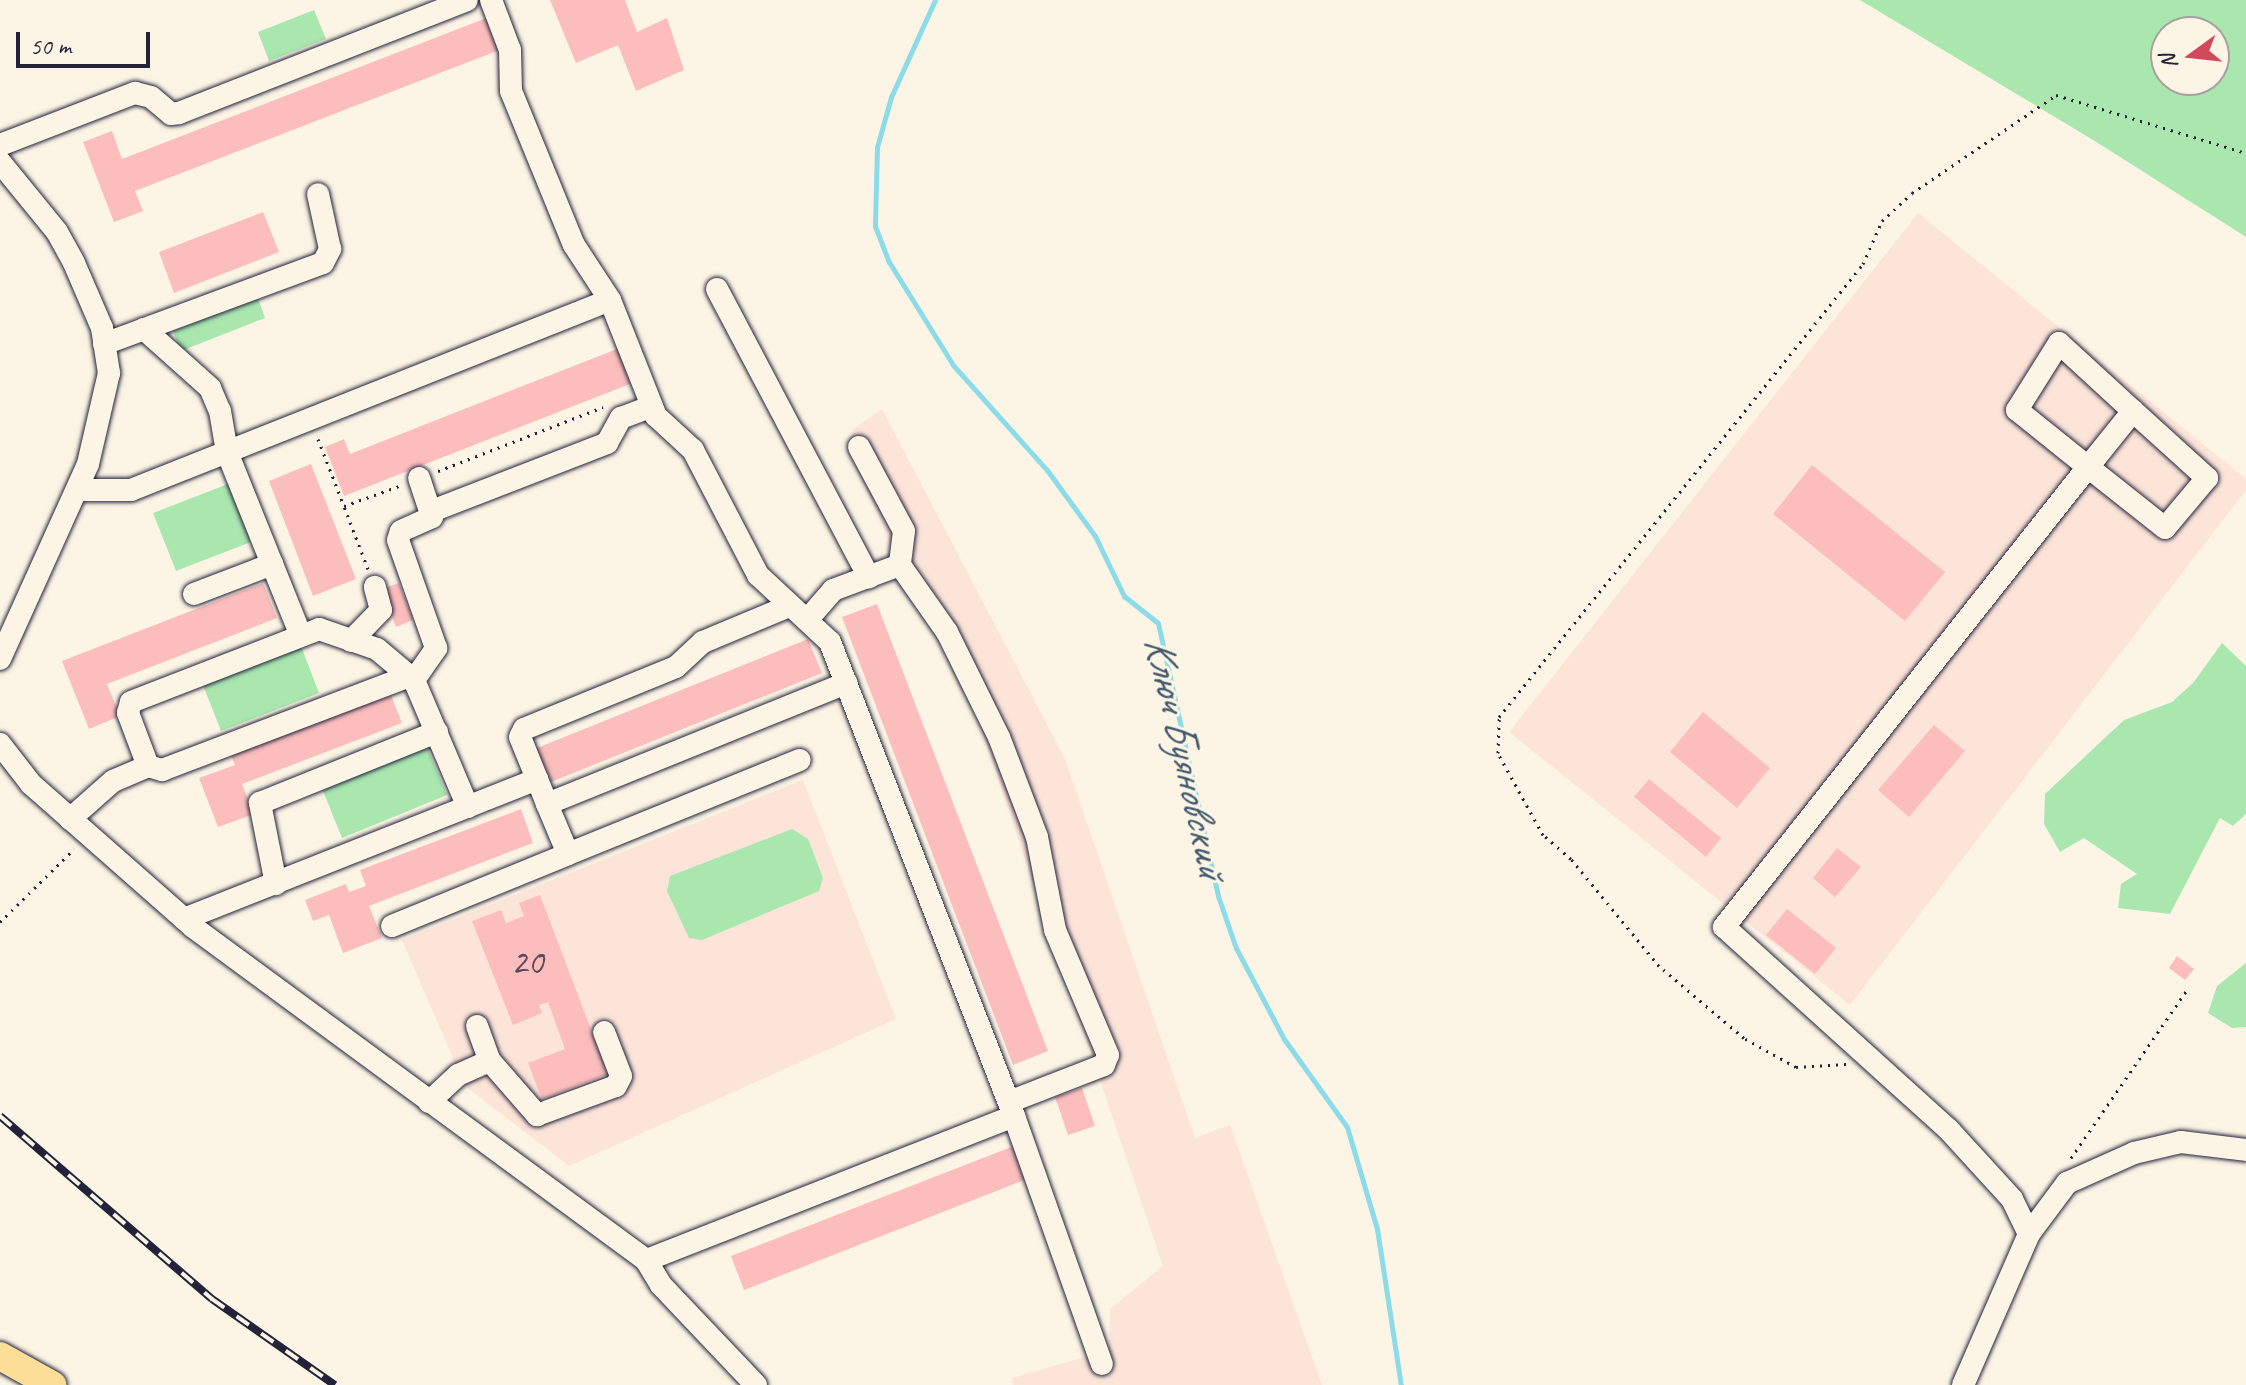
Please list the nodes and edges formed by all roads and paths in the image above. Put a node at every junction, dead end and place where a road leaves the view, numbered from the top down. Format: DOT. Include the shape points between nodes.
graph roads {
  1 [pos="467,0"];
  2 [pos="491,0"];
  3 [pos="0,145"];
  4 [pos="2246,153"];
  5 [pos="0,162"];
  6 [pos="318,194"];
  7 [pos="717,289"];
  8 [pos="610,300"];
  9 [pos="144,329"];
  10 [pos="104,344"];
  11 [pos="652,406"];
  12 [pos="2133,411"];
  13 [pos="310,419"];
  14 [pos="618,421"];
  15 [pos="859,447"];
  16 [pos="227,452"];
  17 [pos="2088,467"];
  18 [pos="419,478"];
  19 [pos="77,490"];
  20 [pos="344,506"];
  21 [pos="432,511"];
  22 [pos="272,564"];
  23 [pos="900,565"];
  24 [pos="869,577"];
  25 [pos="375,587"];
  26 [pos="194,594"];
  27 [pos="789,606"];
  28 [pos="808,619"];
  29 [pos="301,636"];
  30 [pos="351,641"];
  31 [pos="0,659"];
  32 [pos="412,678"];
  33 [pos="846,683"];
  34 [pos="437,732"];
  35 [pos="0,744"];
  36 [pos="800,760"];
  37 [pos="148,766"];
  38 [pos="537,779"];
  39 [pos="547,804"];
  40 [pos="468,807"];
  41 [pos="70,819"];
  42 [pos="88,835"];
  43 [pos="568,854"];
  44 [pos="276,884"];
  45 [pos="184,919"];
  46 [pos="0,922"];
  47 [pos="392,926"];
  48 [pos="2187,990"];
  49 [pos="477,1026"];
  50 [pos="604,1032"];
  51 [pos="490,1061"];
  52 [pos="1874,1063"];
  53 [pos="429,1102"];
  54 [pos="1012,1109"];
  55 [pos="2246,1150"];
  56 [pos="2067,1166"];
  57 [pos="2029,1234"];
  58 [pos="646,1260"];
  59 [pos="0,1356"];
  60 [pos="1102,1364"];
  61 [pos="52,1385"];
  62 [pos="756,1385"];
  63 [pos="1963,1385"];
  1 -- 3 [label="street" via="179,113 171,114 144,93 135,93"];
  2 -- 8 [label="street" via="510,50 511,91 574,245"];
  4 -- 52 [label="path" via="2056,95 1912,193 1882,221 1863,264 1499,717 1498,753 1543,835 1571,859 1659,966 1744,1038 1796,1067"];
  5 -- 10 [label="street" via="57,232 93,302"];
  6 -- 9 [label="street" via="330,249 323,263"];
  7 -- 24 [label="street"];
  8 -- 11 [label="street"];
  8 -- 13 [label="street"];
  9 -- 10 [label="street"];
  9 -- 16 [label="street" via="210,388"];
  10 -- 19 [label="street" via="109,373 105,406"];
  11 -- 14 [label="street"];
  11 -- 27 [label="street" via="664,428 693,450 734,537 758,575"];
  12 -- 17 [label="street"];
  12 -- 17 [label="street" via="2207,478 2165,528"];
  12 -- 17 [label="street" via="2059,343 2017,410"];
  13 -- 16 [label="street"];
  13 -- 20 [label="path"];
  14 -- 18 [label="path" via="611,404"];
  14 -- 21 [label="street" via="607,443"];
  15 -- 23 [label="street" via="904,531"];
  16 -- 19 [label="street" via="120,493"];
  16 -- 22 [label="street"];
  17 -- 52 [label="street" via="1724,927"];
  18 -- 20 [label="path"];
  18 -- 21 [label="street"];
  19 -- 31 [label="street"];
  20 -- 25 [label="path"];
  21 -- 32 [label="street" via="428,520 397,534 436,640 435,654"];
  22 -- 26 [label="street"];
  22 -- 29 [label="street"];
  23 -- 24 [label="street"];
  23 -- 54 [label="street" via="947,632 999,737 1037,837 1055,930 1108,1055 1104,1065"];
  24 -- 28 [label="street" via="833,590"];
  25 -- 30 [label="street" via="381,610"];
  27 -- 28 [label="street"];
  27 -- 38 [label="street" via="703,642 676,667 524,729 520,737"];
  28 -- 33 [label="street" via="826,634"];
  29 -- 30 [label="street" via="319,629"];
  29 -- 37 [label="street" via="131,702 128,713"];
  30 -- 32 [label="street" via="377,649"];
  32 -- 34 [label="street"];
  32 -- 37 [label="street" via="162,770"];
  33 -- 39 [label="street"];
  33 -- 54 [label="street"];
  34 -- 40 [label="street"];
  34 -- 44 [label="street" via="260,803"];
  35 -- 41 [label="street" via="14,767"];
  36 -- 43 [label="street"];
  37 -- 41 [label="street" via="113,781"];
  38 -- 39 [label="street"];
  38 -- 40 [label="street"];
  39 -- 43 [label="street"];
  40 -- 44 [label="street"];
  41 -- 42 [label="street"];
  42 -- 45 [label="street"];
  42 -- 46 [label="path"];
  43 -- 47 [label="street"];
  44 -- 45 [label="street"];
  45 -- 53 [label="street"];
  48 -- 56 [label="path"];
  49 -- 51 [label="street"];
  50 -- 51 [label="street" via="621,1082 542,1115 532,1112"];
  51 -- 53 [label="street" via="458,1075"];
  52 -- 57 [label="street" via="1949,1130 2012,1199"];
  53 -- 58 [label="street"];
  54 -- 58 [label="street"];
  54 -- 60 [label="street"];
  55 -- 57 [label="street" via="2181,1142 2134,1153 2067,1183"];
  57 -- 63 [label="street"];
  58 -- 62 [label="street" via="661,1285"];
  59 -- 61 [label="main road"];
}
